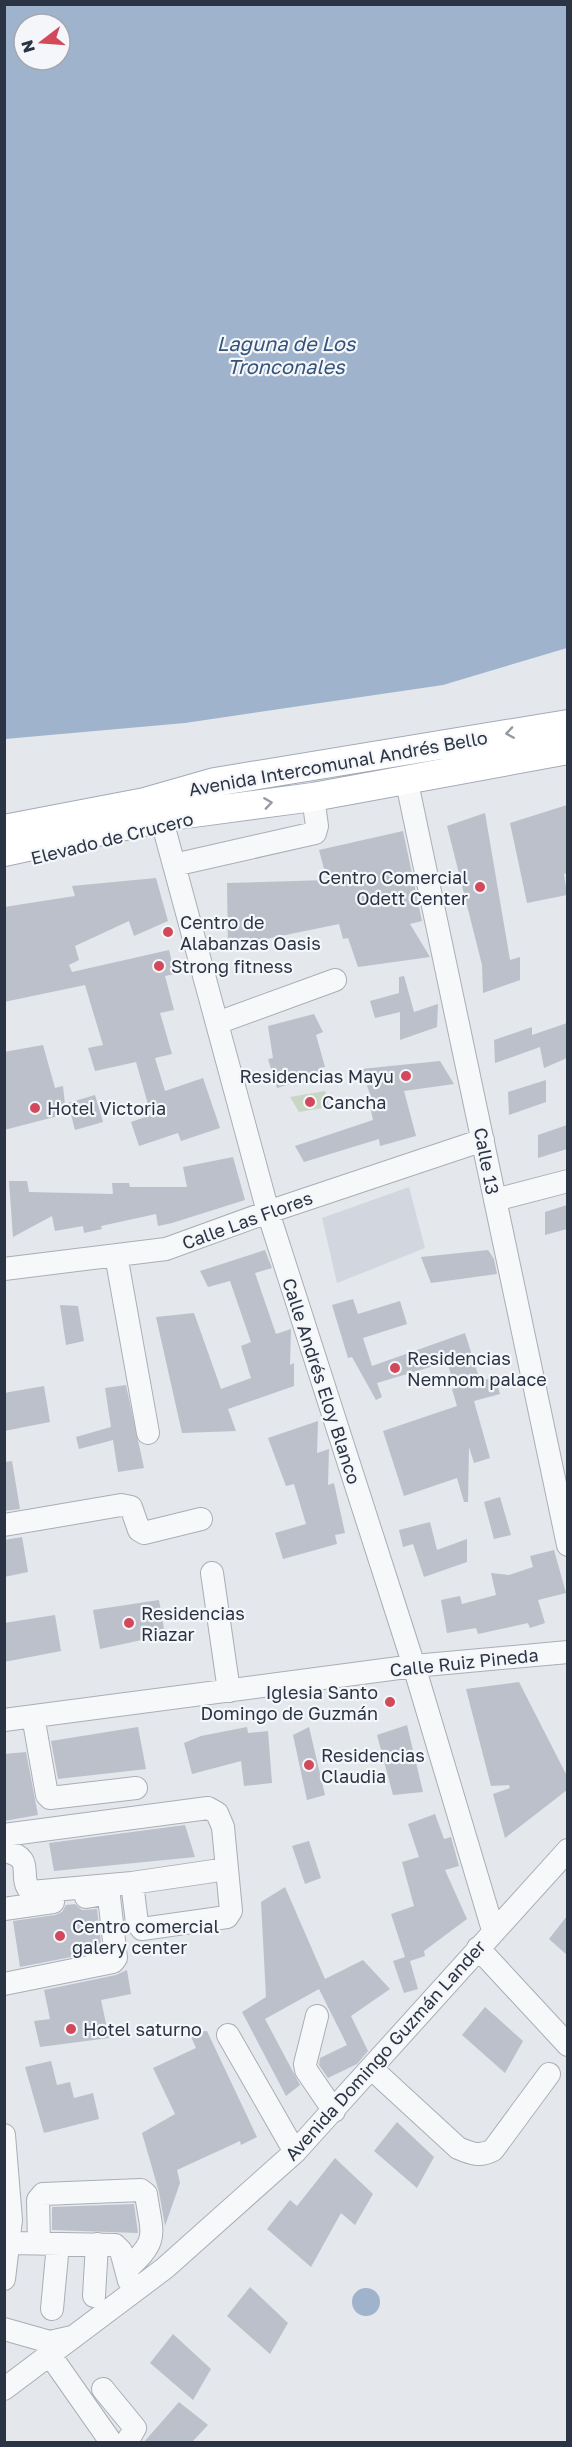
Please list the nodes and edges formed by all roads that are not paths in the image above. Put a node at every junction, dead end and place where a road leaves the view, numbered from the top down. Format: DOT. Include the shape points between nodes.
graph roads {
  1 [pos="567,724"];
  2 [pos="567,750"];
  3 [pos="406,778"];
  4 [pos="215,782"];
  5 [pos="313,797"];
  6 [pos="4,816"];
  7 [pos="152,817"];
  8 [pos="4,829"];
  9 [pos="4,852"];
  10 [pos="4,864"];
  11 [pos="174,865"];
  12 [pos="335,980"];
  13 [pos="217,1023"];
  14 [pos="483,1140"];
  15 [pos="567,1181"];
  16 [pos="495,1200"];
  17 [pos="268,1212"];
  18 [pos="116,1255"];
  19 [pos="4,1269"];
  20 [pos="148,1433"];
  21 [pos="201,1519"];
  22 [pos="4,1525"];
  23 [pos="567,1545"];
  24 [pos="212,1573"];
  25 [pos="567,1652"];
  26 [pos="414,1666"];
  27 [pos="229,1691"];
  28 [pos="33,1716"];
  29 [pos="4,1720"];
  30 [pos="136,1788"];
  31 [pos="4,1835"];
  32 [pos="4,1851"];
  33 [pos="565,1858"];
  34 [pos="227,1869"];
  35 [pos="132,1883"];
  36 [pos="4,1909"];
  37 [pos="493,1930"];
  38 [pos="478,1948"];
  39 [pos="4,1984"];
  40 [pos="317,2016"];
  41 [pos="228,2036"];
  42 [pos="567,2045"];
  43 [pos="372,2068"];
  44 [pos="549,2074"];
  45 [pos="334,2111"];
  46 [pos="4,2135"];
  47 [pos="295,2152"];
  48 [pos="9,2243"];
  49 [pos="48,2243"];
  50 [pos="97,2244"];
  51 [pos="126,2270"];
  52 [pos="4,2279"];
  53 [pos="132,2294"];
  54 [pos="94,2296"];
  55 [pos="52,2309"];
  56 [pos="4,2329"];
  57 [pos="82,2332"];
  58 [pos="50,2355"];
  59 [pos="4,2389"];
  60 [pos="103,2389"];
  61 [pos="111,2442"];
  62 [pos="127,2442"];
  1 -- 4 [label="main road, Avenida Intercomunal Andrés Bello, one-way"];
  2 -- 3 [label="main road, Avenida Intercomunal Andrés Bello"];
  3 -- 5 [label="main road, Avenida Intercomunal Andrés Bello"];
  3 -- 14 [label="street, Calle 13"];
  4 -- 6 [label="main road, Elevado de Crucero"];
  4 -- 7 [label="main road, Avenida Intercomunal Andrés Bello"];
  7 -- 5 [label="main road, Avenida Intercomunal Andrés Bello, one-way"];
  5 -- 11 [label="street" via="318,826 315,833"];
  7 -- 8 [label="main road, Avenida Intercomunal Andrés Bello"];
  7 -- 9 [label="main road, Avenida Intercomunal Andrés Bello"];
  7 -- 10 [label="main road, Elevado de Crucero"];
  7 -- 11 [label="street, Calle Andrés Eloy Blanco"];
  11 -- 13 [label="street, Calle Andrés Eloy Blanco"];
  12 -- 13 [label="street"];
  13 -- 17 [label="street, Calle Andrés Eloy Blanco"];
  14 -- 16 [label="street, Calle 13"];
  14 -- 17 [label="street, Calle Las Flores"];
  15 -- 16 [label="street"];
  16 -- 23 [label="street, Calle 13"];
  17 -- 18 [label="street, Calle Las Flores" via="166,1249"];
  17 -- 26 [label="street, Calle Andrés Eloy Blanco"];
  18 -- 19 [label="street, Calle Las Flores"];
  18 -- 20 [label="street"];
  21 -- 22 [label="street" via="144,1533 139,1530 131,1506 121,1505"];
  24 -- 27 [label="street"];
  25 -- 26 [label="street, Calle Ruiz Pineda"];
  26 -- 27 [label="street, Calle Ruiz Pineda"];
  26 -- 37 [label="street, Calle Andrés Eloy Blanco"];
  27 -- 28 [label="street, Calle Ruiz Pineda"];
  28 -- 29 [label="street, Calle Ruiz Pineda"];
  28 -- 30 [label="street" via="50,1798"];
  31 -- 34 [label="street" via="208,1809 217,1813 223,1827"];
  32 -- 35 [label="street" via="17,1854 25,1863 31,1892"];
  33 -- 37 [label="street, Avenida Domingo Guzmán Lander"];
  34 -- 35 [label="street"];
  34 -- 35 [label="street" via="231,1911 227,1917 142,1929 137,1923"];
  36 -- 39 [label="street" via="105,1894 109,1897 116,1958 110,1965"];
  37 -- 38 [label="street, Avenida Domingo Guzmán Lander"];
  38 -- 42 [label="street"];
  38 -- 43 [label="street, Avenida Domingo Guzmán Lander"];
  40 -- 45 [label="street" via="306,2070"];
  41 -- 47 [label="street"];
  43 -- 44 [label="street" via="458,2148 472,2155 494,2150"];
  43 -- 45 [label="street, Avenida Domingo Guzmán Lander"];
  45 -- 47 [label="street, Avenida Domingo Guzmán Lander"];
  46 -- 48 [label="street" via="10,2188"];
  47 -- 53 [label="street, Avenida Domingo Guzmán Lander"];
  48 -- 49 [label="street"];
  48 -- 52 [label="street"];
  49 -- 50 [label="street"];
  49 -- 51 [label="street" via="38,2200 43,2194 141,2190 146,2194 152,2236 150,2245"];
  49 -- 55 [label="street"];
  50 -- 51 [label="street" via="118,2248"];
  50 -- 54 [label="street"];
  51 -- 53 [label="street"];
  53 -- 57 [label="street, Avenida Domingo Guzmán Lander"];
  56 -- 57 [label="street, Avenida Domingo Guzmán Lander" via="50,2342"];
  57 -- 58 [label="street, Avenida Domingo Guzmán Lander"];
  58 -- 59 [label="street, Avenida Domingo Guzmán Lander"];
  58 -- 61 [label="street"];
  60 -- 62 [label="street" via="135,2428"];
}
